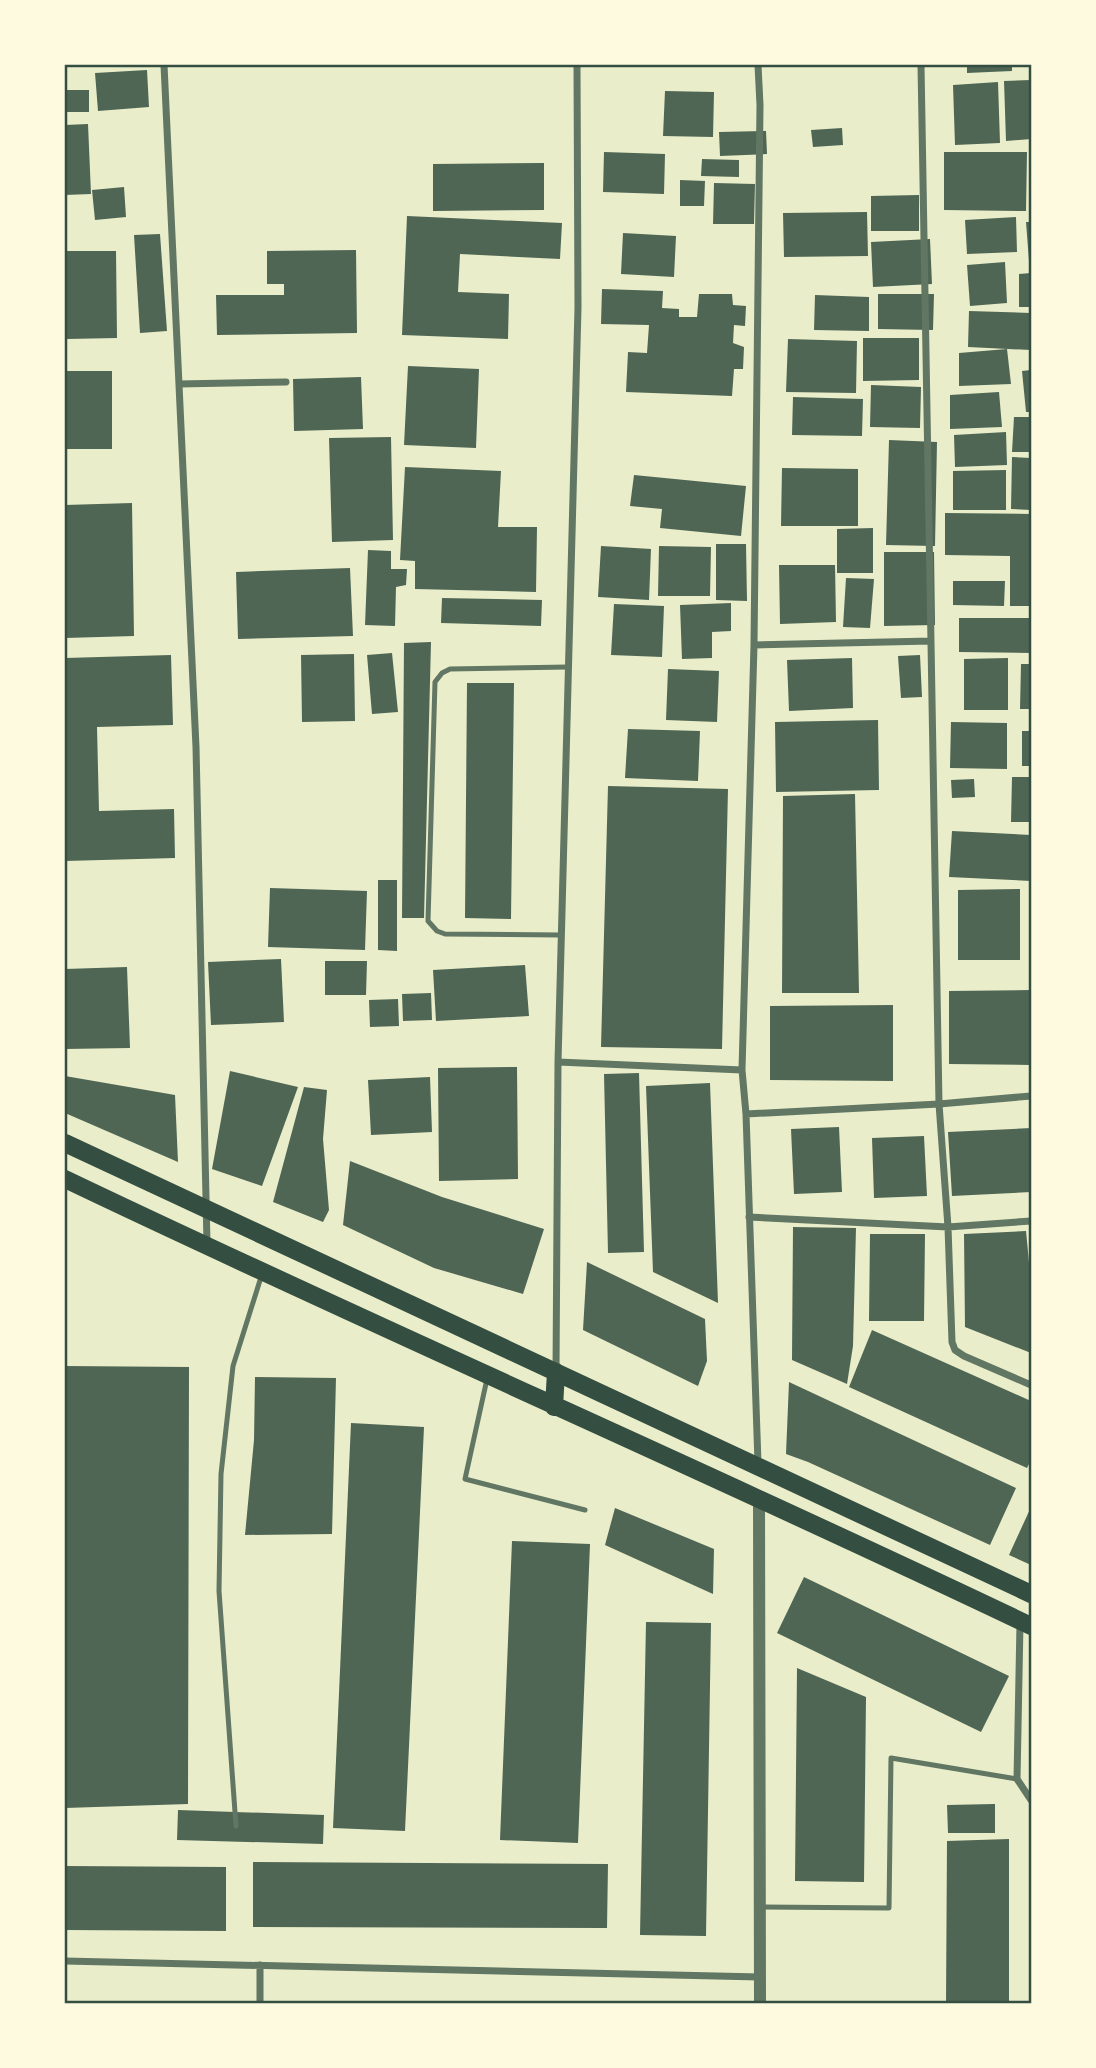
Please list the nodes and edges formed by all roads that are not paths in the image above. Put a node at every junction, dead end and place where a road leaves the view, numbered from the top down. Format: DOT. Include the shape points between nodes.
graph roads {
  1 [pos="164,65"];
  2 [pos="577,65"];
  3 [pos="758,65"];
  4 [pos="921,65"];
  5 [pos="286,382"];
  6 [pos="179,384"];
  7 [pos="931,641"];
  8 [pos="754,645"];
  9 [pos="568,667"];
  10 [pos="561,935"];
  11 [pos="558,1062"];
  12 [pos="742,1070"];
  13 [pos="1031,1096"];
  14 [pos="939,1104"];
  15 [pos="746,1114"];
  16 [pos="65,1143"];
  17 [pos="65,1179"];
  18 [pos="206,1209"];
  19 [pos="749,1217"];
  20 [pos="1031,1221"];
  21 [pos="948,1227"];
  22 [pos="207,1247"];
  23 [pos="262,1271"];
  24 [pos="556,1372"];
  25 [pos="487,1376"];
  26 [pos="1031,1385"];
  27 [pos="554,1407"];
  28 [pos="758,1467"];
  29 [pos="759,1499"];
  30 [pos="585,1510"];
  31 [pos="1031,1594"];
  32 [pos="1026,1623"];
  33 [pos="1017,1779"];
  34 [pos="1031,1800"];
  35 [pos="236,1826"];
  36 [pos="760,1907"];
  37 [pos="65,1961"];
  38 [pos="260,1965"];
  39 [pos="760,1977"];
  40 [pos="260,2003"];
  41 [pos="760,2003"];
  1 -- 6 [label="street"];
  2 -- 9 [label="street" via="578,308"];
  3 -- 8 [label="street"];
  4 -- 7 [label="street"];
  5 -- 6 [label="street"];
  6 -- 18 [label="street" via="196,747"];
  7 -- 8 [label="street"];
  7 -- 14 [label="street"];
  8 -- 12 [label="street"];
  9 -- 10 [label="street"];
  9 -- 10 [label="lane" via="450,669 437,677 428,921 444,934"];
  10 -- 11 [label="street"];
  11 -- 12 [label="street"];
  11 -- 24 [label="street"];
  12 -- 15 [label="street"];
  13 -- 14 [label="street"];
  14 -- 15 [label="street"];
  14 -- 21 [label="street"];
  15 -- 19 [label="street"];
  16 -- 18 [label="main road"];
  17 -- 22 [label="main road"];
  18 -- 22 [label="street"];
  18 -- 24 [label="main road"];
  19 -- 21 [label="street"];
  19 -- 28 [label="street"];
  20 -- 21 [label="street"];
  21 -- 26 [label="street" via="956,1350"];
  22 -- 23 [label="main road"];
  23 -- 25 [label="main road"];
  23 -- 35 [label="lane" via="233,1366 220,1474 219,1591"];
  24 -- 27 [label="main road"];
  24 -- 28 [label="main road"];
  25 -- 27 [label="main road"];
  25 -- 30 [label="lane" via="465,1479"];
  27 -- 29 [label="main road"];
  28 -- 29 [label="main road"];
  28 -- 31 [label="main road"];
  29 -- 32 [label="main road"];
  29 -- 36 [label="street"];
  32 -- 33 [label="street"];
  33 -- 34 [label="street"];
  33 -- 36 [label="lane" via="891,1758 889,1908"];
  36 -- 39 [label="street"];
  37 -- 38 [label="street"];
  38 -- 39 [label="street"];
  38 -- 40 [label="street"];
  39 -- 41 [label="street"];
}
